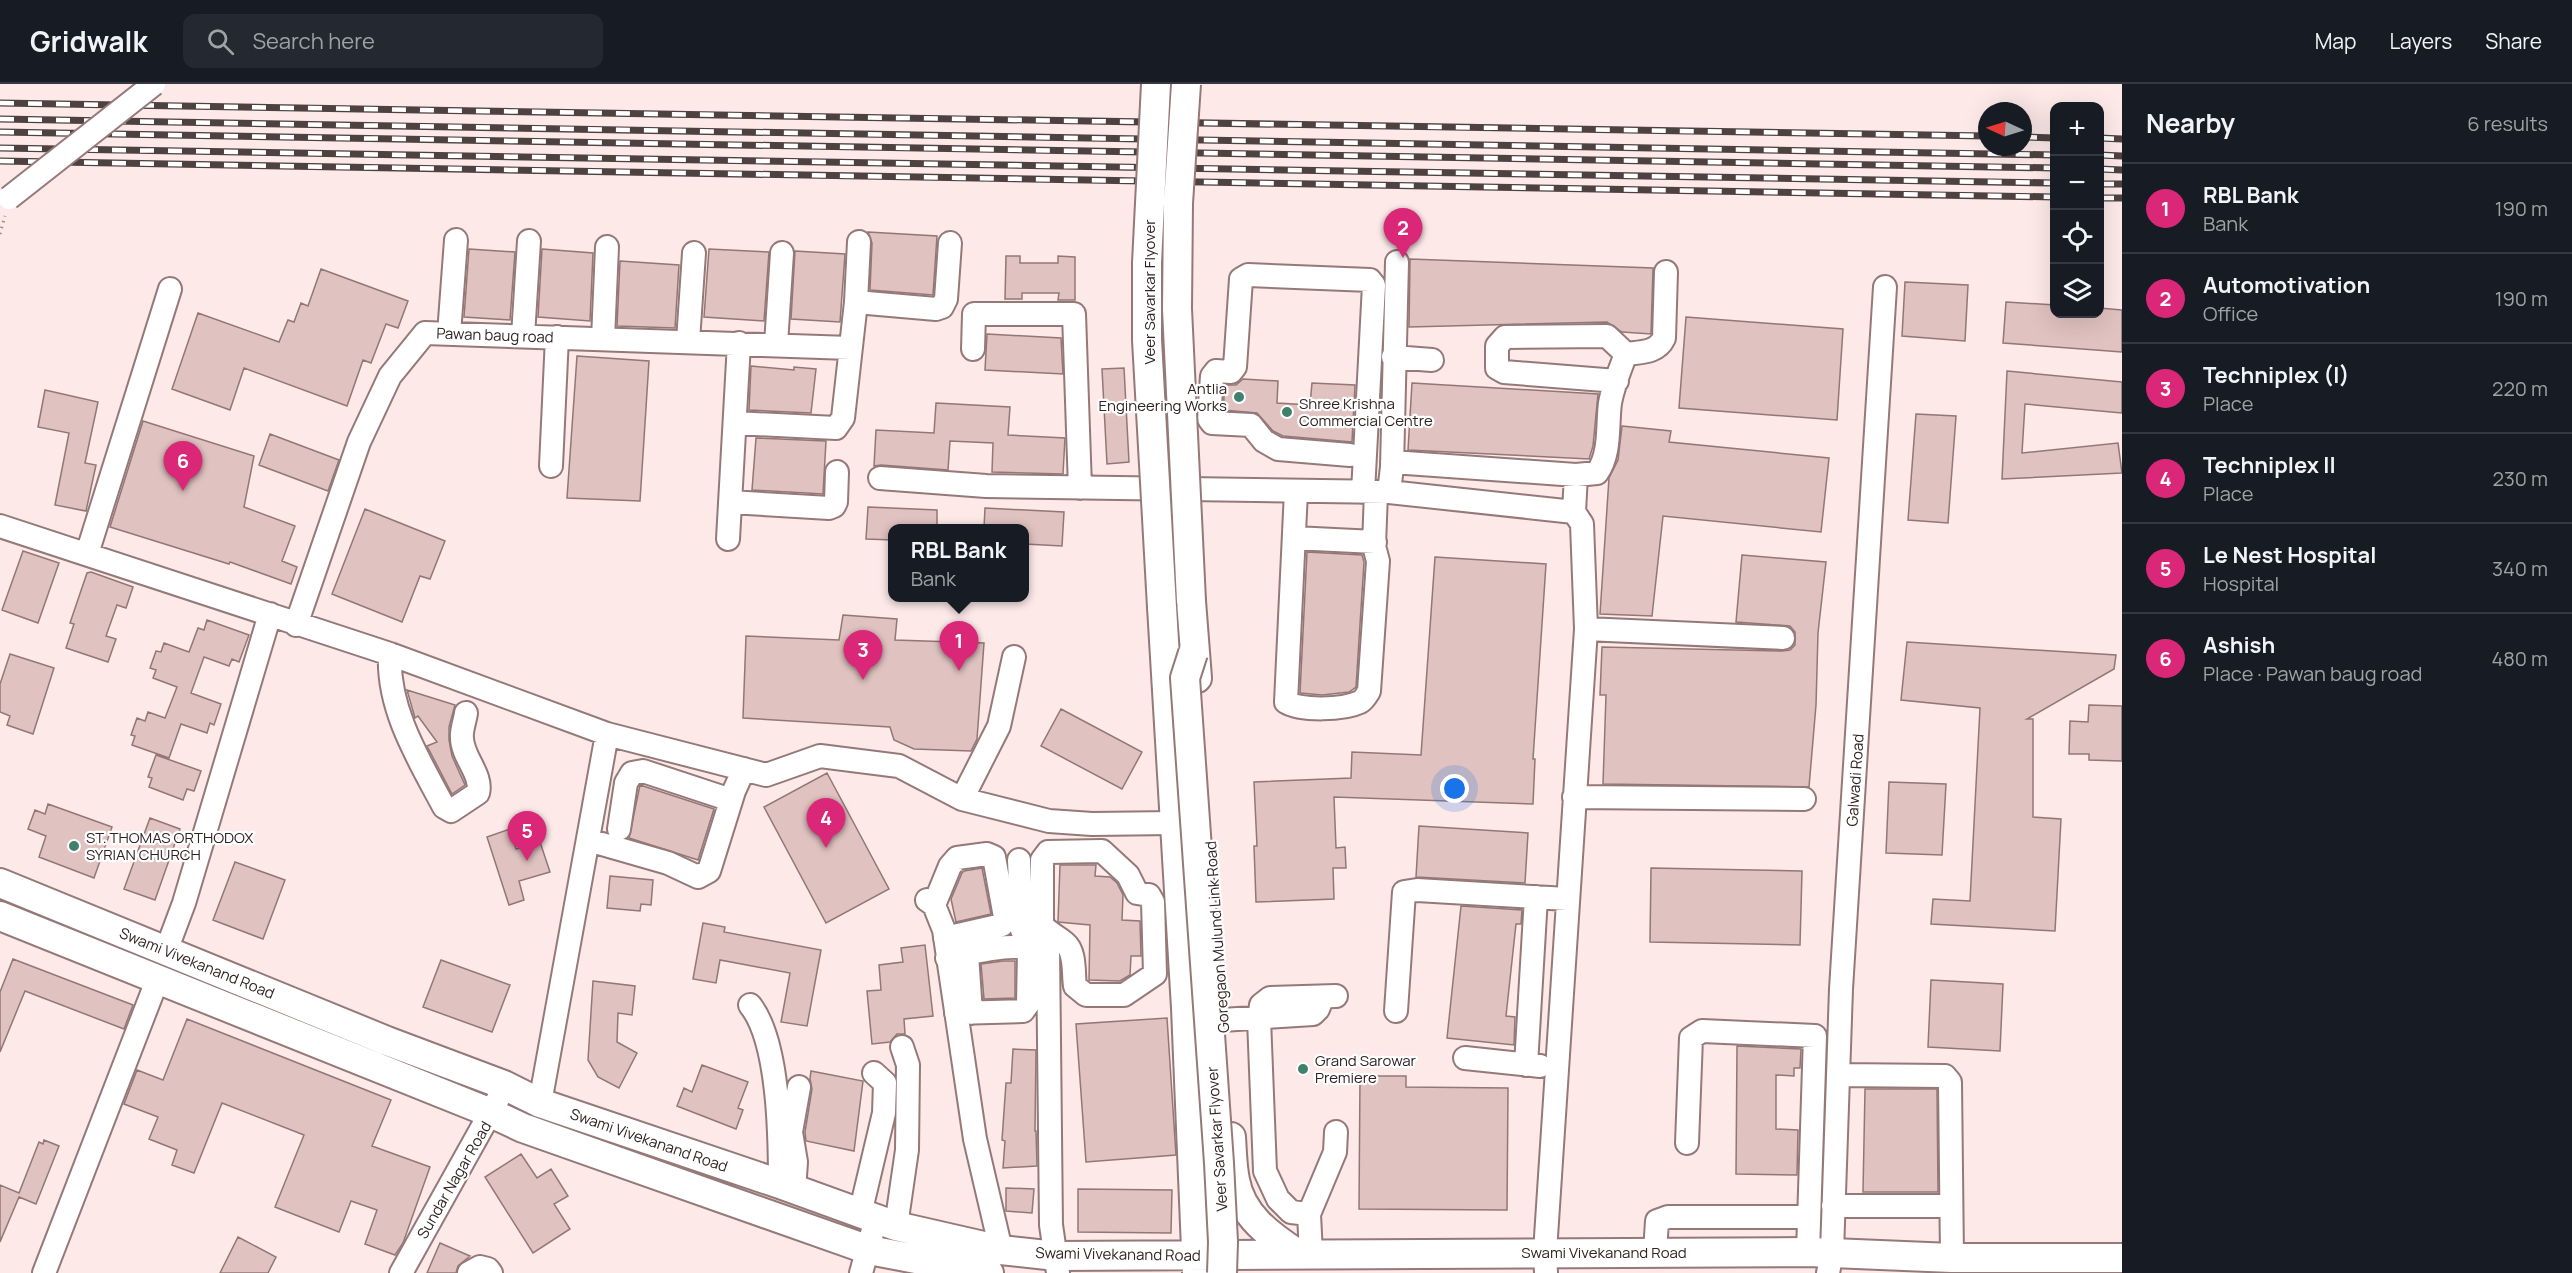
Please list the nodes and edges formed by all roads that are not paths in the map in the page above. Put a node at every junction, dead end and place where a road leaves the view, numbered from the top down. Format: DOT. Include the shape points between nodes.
graph roads {
  1 [pos="154,84"];
  2 [pos="1156,84"];
  3 [pos="1186,84"];
  4 [pos="9,198"];
  5 [pos="456,240"];
  6 [pos="529,241"];
  7 [pos="859,242"];
  8 [pos="950,243"];
  9 [pos="607,247"];
  10 [pos="694,253"];
  11 [pos="782,253"];
  12 [pos="1396,262"];
  13 [pos="1666,272"];
  14 [pos="1885,287"];
  15 [pos="170,289"];
  16 [pos="856,302"];
  17 [pos="449,334"];
  18 [pos="523,336"];
  19 [pos="557,337"];
  20 [pos="603,339"];
  21 [pos="688,341"];
  22 [pos="739,343"];
  23 [pos="776,344"];
  24 [pos="850,348"];
  25 [pos="972,349"];
  26 [pos="1626,354"];
  27 [pos="1393,357"];
  28 [pos="1432,360"];
  29 [pos="1617,381"];
  30 [pos="735,423"];
  31 [pos="1350,455"];
  32 [pos="1392,462"];
  33 [pos="551,466"];
  34 [pos="837,472"];
  35 [pos="1576,475"];
  36 [pos="880,478"];
  37 [pos="1080,488"];
  38 [pos="1296,491"];
  39 [pos="1376,492"];
  40 [pos="730,502"];
  41 [pos="1574,512"];
  42 [pos="0,526"];
  43 [pos="1294,538"];
  44 [pos="728,539"];
  45 [pos="1374,542"];
  46 [pos="87,554"];
  47 [pos="1191,601"];
  48 [pos="1162,607"];
  49 [pos="270,614"];
  50 [pos="296,625"];
  51 [pos="1586,629"];
  52 [pos="1783,638"];
  53 [pos="1180,652"];
  54 [pos="390,654"];
  55 [pos="1014,657"];
  56 [pos="466,713"];
  57 [pos="607,734"];
  58 [pos="744,769"];
  59 [pos="1574,797"];
  60 [pos="962,799"];
  61 [pos="1804,799"];
  62 [pos="731,800"];
  63 [pos="594,806"];
  64 [pos="1174,823"];
  65 [pos="588,840"];
  66 [pos="1019,860"];
  67 [pos="0,883"];
  68 [pos="1536,897"];
  69 [pos="1567,899"];
  70 [pos="0,916"];
  71 [pos="953,950"];
  72 [pos="166,951"];
  73 [pos="1183,971"];
  74 [pos="1155,974"];
  75 [pos="158,978"];
  76 [pos="1329,997"];
  77 [pos="750,1005"];
  78 [pos="1396,1011"];
  79 [pos="964,1013"];
  80 [pos="1259,1019"];
  81 [pos="1222,1020"];
  82 [pos="1815,1036"];
  83 [pos="1840,1037"];
  84 [pos="902,1047"];
  85 [pos="1465,1058"];
  86 [pos="1527,1065"];
  87 [pos="1557,1068"];
  88 [pos="874,1073"];
  89 [pos="1838,1075"];
  90 [pos="504,1085"];
  91 [pos="799,1088"];
  92 [pos="540,1103"];
  93 [pos="1813,1112"];
  94 [pos="492,1113"];
  95 [pos="1837,1113"];
  96 [pos="1336,1132"];
  97 [pos="1231,1137"];
  98 [pos="1687,1143"];
  99 [pos="787,1187"];
  100 [pos="1833,1206"];
  101 [pos="1951,1206"];
  102 [pos="1309,1214"];
  103 [pos="1809,1217"];
  104 [pos="877,1220"];
  105 [pos="1655,1252"];
  106 [pos="1304,1254"];
  107 [pos="1952,1258"];
  108 [pos="2122,1258"];
  109 [pos="1823,1259"];
  110 [pos="995,1261"];
  111 [pos="865,1262"];
  112 [pos="1546,1263"];
  113 [pos="1057,1264"];
  114 [pos="1202,1267"];
  115 [pos="1230,1267"];
  116 [pos="44,1273"];
  117 [pos="401,1273"];
  118 [pos="469,1273"];
  119 [pos="491,1273"];
  1 -- 4 [label="street, bridge"];
  2 -- 48 [label="main road, Veer Savarkar Flyover, bridge" via="1147,340"];
  3 -- 47 [label="main road, Veer Savarkar Flyover, bridge" via="1178,203 1177,309"];
  5 -- 17 [label="street"];
  6 -- 18 [label="street"];
  7 -- 16 [label="street"];
  8 -- 16 [label="street" via="942,307"];
  9 -- 20 [label="street"];
  10 -- 21 [label="street"];
  11 -- 23 [label="street"];
  12 -- 27 [label="street"];
  13 -- 26 [label="street" via="1664,338 1660,346"];
  14 -- 83 [label="street, Galwadi Road"];
  15 -- 46 [label="street"];
  16 -- 24 [label="street"];
  17 -- 18 [label="street, Pawan baug road"];
  17 -- 50 [label="street, Pawan baug road" via="425,333 390,376 359,442"];
  18 -- 19 [label="street, Pawan baug road"];
  19 -- 20 [label="street, Pawan baug road"];
  19 -- 33 [label="street"];
  20 -- 21 [label="street, Pawan baug road"];
  21 -- 22 [label="street, Pawan baug road"];
  22 -- 23 [label="street, Pawan baug road"];
  22 -- 30 [label="street"];
  23 -- 24 [label="street, Pawan baug road"];
  24 -- 30 [label="street" via="843,418 836,428"];
  25 -- 37 [label="street" via="974,314 1074,314"];
  26 -- 29 [label="street"];
  26 -- 29 [label="street" via="1607,336 1505,337 1497,346 1497,368 1504,372"];
  27 -- 28 [label="street"];
  27 -- 32 [label="street"];
  29 -- 35 [label="street" via="1610,402 1607,448 1601,467 1597,472"];
  30 -- 40 [label="street"];
  31 -- 39 [label="street" via="1278,449 1251,426 1212,423 1209,419 1212,376 1216,371 1231,372 1235,368 1241,279 1248,275 1370,280 1374,285"];
  32 -- 35 [label="street"];
  32 -- 39 [label="street"];
  34 -- 40 [label="street" via="836,502 830,508"];
  35 -- 41 [label="street"];
  36 -- 37 [label="street"];
  37 -- 38 [label="street"];
  38 -- 39 [label="street"];
  38 -- 43 [label="street"];
  39 -- 41 [label="street"];
  39 -- 45 [label="street"];
  40 -- 44 [label="street"];
  41 -- 51 [label="street" via="1582,524"];
  42 -- 46 [label="street"];
  43 -- 45 [label="street"];
  43 -- 45 [label="street" via="1286,702 1294,706 1342,708 1362,701 1369,692 1378,561"];
  46 -- 49 [label="street"];
  47 -- 53 [label="main road, Goregaon Mulund Link Road"];
  48 -- 53 [label="main road, Goregaon Mulund Link Road"];
  49 -- 50 [label="street"];
  49 -- 72 [label="street" via="184,903"];
  50 -- 54 [label="street"];
  51 -- 52 [label="street"];
  51 -- 59 [label="street"];
  53 -- 64 [label="main road, Goregaon Mulund Link Road"];
  53 -- 81 [label="main road, Goregaon Mulund Link Road"];
  53 -- 114 [label="main road, Veer Savarkar Flyover" via="1176,680 1184,829 1214,1236"];
  53 -- 115 [label="main road, Veer Savarkar Flyover, bridge" via="1185,678 1223,1242"];
  54 -- 56 [label="street" via="392,687 409,740 444,807 451,811 478,793 480,786 464,749"];
  54 -- 57 [label="street"];
  55 -- 60 [label="street" via="999,726"];
  57 -- 58 [label="street"];
  57 -- 63 [label="street"];
  58 -- 60 [label="street" via="766,775 820,756 899,766"];
  58 -- 62 [label="street"];
  59 -- 61 [label="street"];
  59 -- 69 [label="street"];
  60 -- 64 [label="street" via="1049,821"];
  62 -- 63 [label="street" via="643,771 632,773 626,783 620,819"];
  62 -- 65 [label="street" via="708,871 698,877 668,863"];
  63 -- 65 [label="street"];
  64 -- 73 [label="main road, Goregaon Mulund Link Road"];
  65 -- 92 [label="street"];
  66 -- 113 [label="street" via="1022,930 1048,948 1052,1225"];
  67 -- 72 [label="main road, Swami Vivekanand Road"];
  68 -- 69 [label="street"];
  68 -- 78 [label="street" via="1404,892"];
  68 -- 86 [label="street"];
  69 -- 87 [label="street"];
  70 -- 75 [label="main road, Swami Vivekanand Road"];
  71 -- 71 [label="street" via="930,902 957,858 987,854 994,857 1005,917 1002,925"];
  71 -- 79 [label="street"];
  71 -- 79 [label="street" via="1023,946 1029,950 1028,1004 1023,1011"];
  72 -- 90 [label="main road, Swami Vivekanand Road"];
  73 -- 74 [label="street"];
  73 -- 114 [label="main road, Goregaon Mulund Link Road"];
  74 -- 74 [label="street" via="1153,902 1149,895 1137,893 1128,875 1102,851 1048,852 1042,860 1042,925 1071,949 1075,986 1086,995 1124,995"];
  75 -- 94 [label="main road, Swami Vivekanand Road"];
  75 -- 116 [label="street"];
  76 -- 80 [label="street" via="1313,1014"];
  77 -- 99 [label="street" via="768,1041"];
  79 -- 110 [label="street" via="975,1138"];
  80 -- 81 [label="street"];
  80 -- 102 [label="street" via="1264,1171 1278,1199 1292,1212"];
  81 -- 97 [label="main road, Goregaon Mulund Link Road"];
  82 -- 83 [label="street"];
  82 -- 93 [label="street"];
  82 -- 98 [label="street" via="1702,1031 1691,1038"];
  83 -- 89 [label="street, Galwadi Road"];
  84 -- 104 [label="street" via="909,1065 907,1150"];
  85 -- 86 [label="street"];
  86 -- 87 [label="street"];
  87 -- 112 [label="street"];
  88 -- 104 [label="street" via="885,1083"];
  89 -- 95 [label="street, Galwadi Road"];
  89 -- 101 [label="street" via="1946,1076 1950,1082"];
  90 -- 92 [label="main road, Swami Vivekanand Road"];
  90 -- 94 [label="street, Sundar Nagar Road"];
  91 -- 99 [label="street" via="791,1132 796,1162"];
  92 -- 99 [label="main road, Swami Vivekanand Road"];
  93 -- 95 [label="street"];
  93 -- 103 [label="street"];
  94 -- 111 [label="main road, Swami Vivekanand Road"];
  94 -- 117 [label="street, Sundar Nagar Road"];
  95 -- 100 [label="street, Galwadi Road"];
  96 -- 102 [label="street" via="1335,1152"];
  97 -- 106 [label="main road" via="1235,1182 1250,1215 1267,1234"];
  97 -- 115 [label="main road, Goregaon Mulund Link Road"];
  99 -- 104 [label="main road, Swami Vivekanand Road"];
  100 -- 101 [label="street"];
  100 -- 109 [label="street, Galwadi Road"];
  101 -- 107 [label="street"];
  102 -- 106 [label="street"];
  103 -- 105 [label="street" via="1668,1217 1657,1221"];
  103 -- 109 [label="street"];
  104 -- 110 [label="main road, Swami Vivekanand Road"];
  104 -- 111 [label="street"];
  105 -- 109 [label="main road, Swami Vivekanand Road"];
  105 -- 112 [label="main road, Swami Vivekanand Road"];
  106 -- 112 [label="main road, Swami Vivekanand Road"];
  106 -- 115 [label="main road, Swami Vivekanand Road"];
  107 -- 108 [label="main road, Swami Vivekanand Road"];
  107 -- 109 [label="main road, Swami Vivekanand Road"];
  110 -- 111 [label="main road, Swami Vivekanand Road"];
  110 -- 113 [label="main road, Swami Vivekanand Road"];
  113 -- 114 [label="main road, Swami Vivekanand Road"];
  114 -- 115 [label="main road, Swami Vivekanand Road"];
  118 -- 119 [label="street" via="480,1267"];
}
